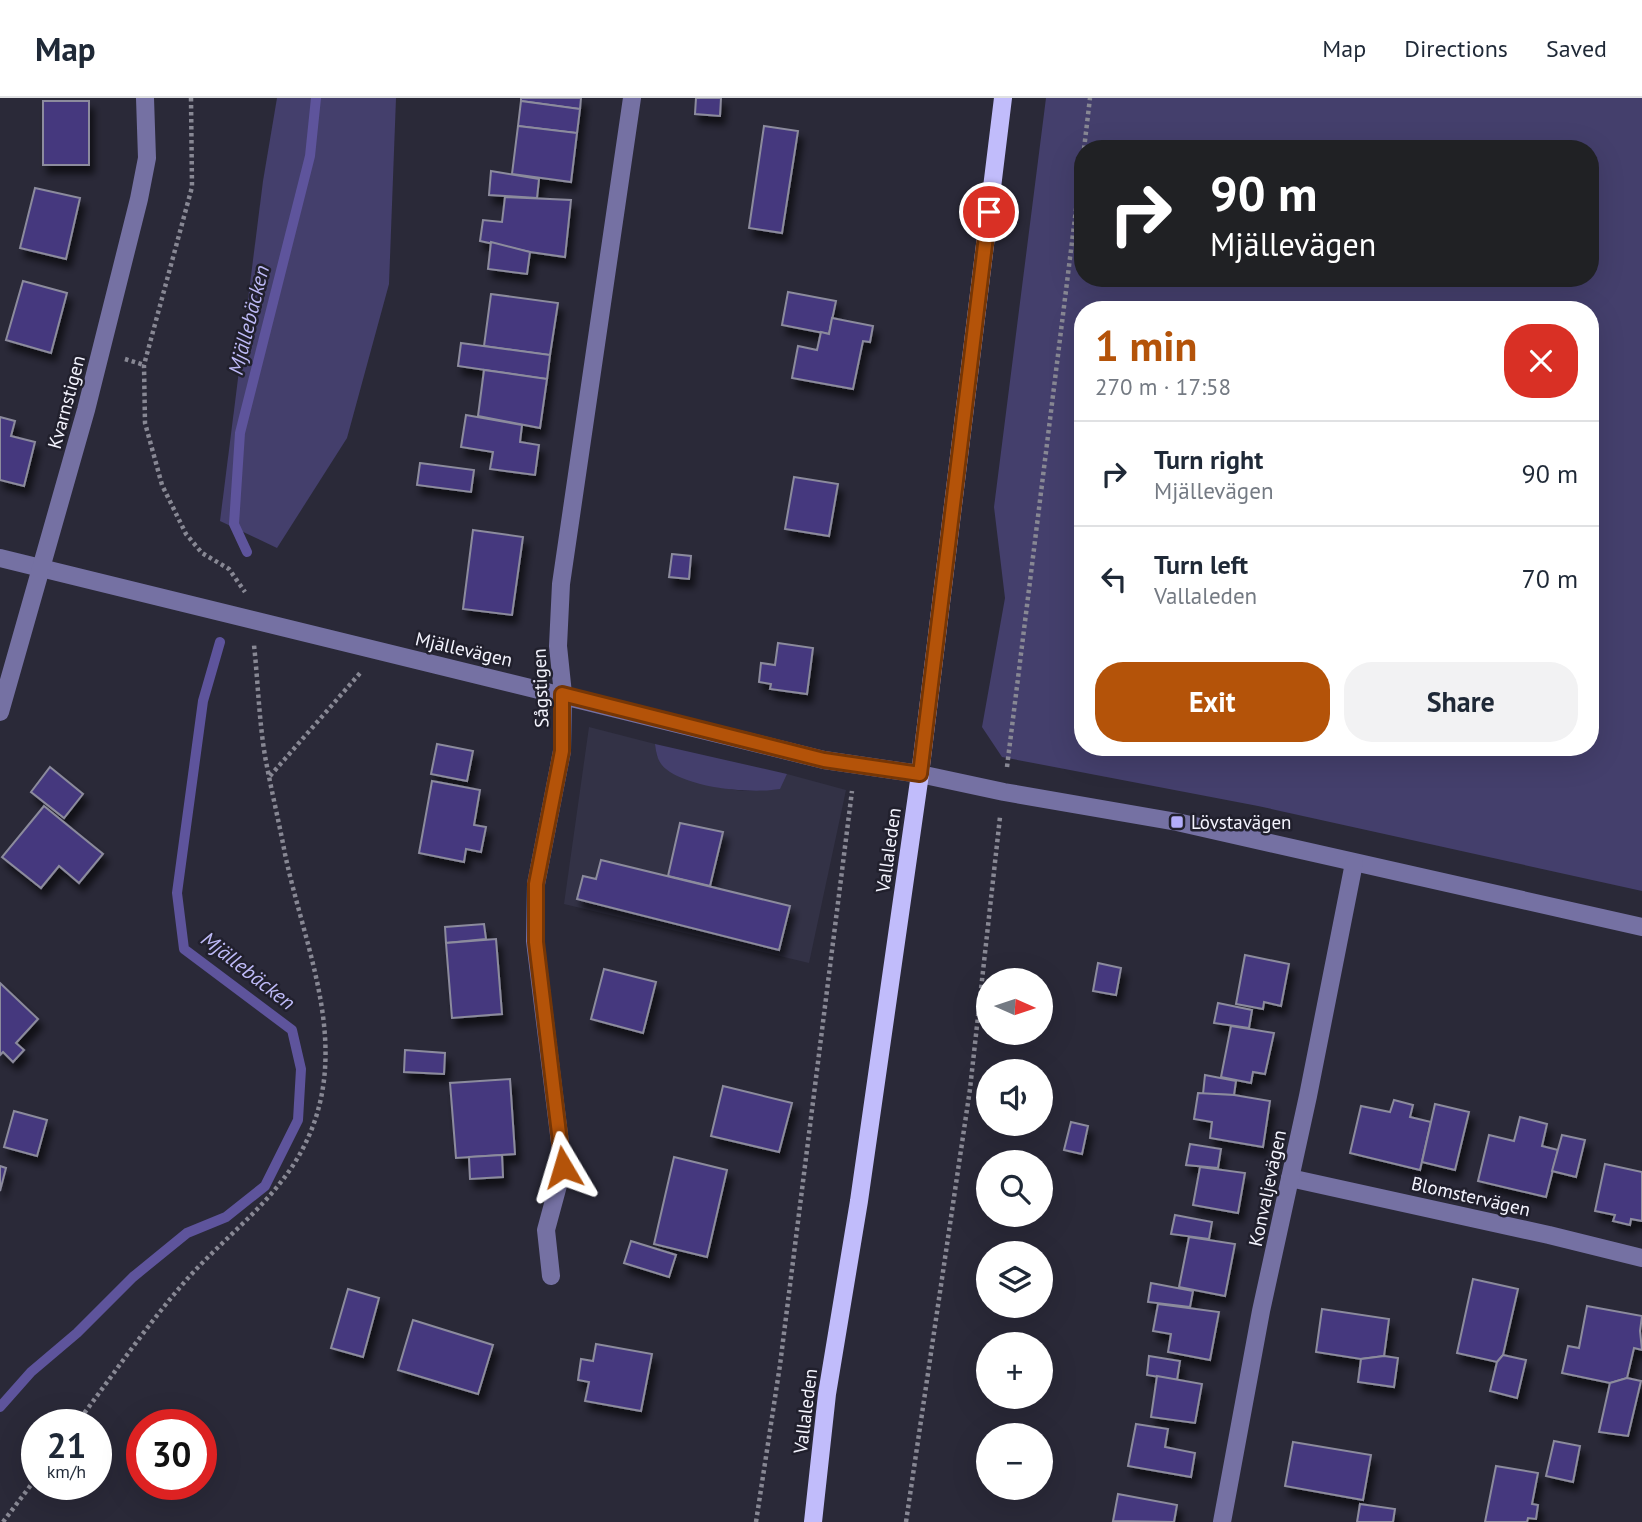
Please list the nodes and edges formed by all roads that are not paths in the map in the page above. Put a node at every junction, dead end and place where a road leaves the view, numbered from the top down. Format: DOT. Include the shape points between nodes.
graph roads {
  1 [pos="145,98"];
  2 [pos="632,98"];
  3 [pos="1003,98"];
  4 [pos="0,558"];
  5 [pos="40,568"];
  6 [pos="562,694"];
  7 [pos="0,712"];
  8 [pos="920,774"];
  9 [pos="1354,863"];
  10 [pos="1642,927"];
  11 [pos="1290,1178"];
  12 [pos="1642,1258"];
  13 [pos="551,1276"];
  14 [pos="813,1522"];
  15 [pos="1222,1522"];
  1 -- 5 [label="street, Kvarnstigen" via="147,158 139,199"];
  2 -- 6 [label="street, Sågstigen" via="561,584 558,646"];
  3 -- 8 [label="main road, Vallaleden"];
  4 -- 5 [label="street, Mjällevägen"];
  5 -- 6 [label="street, Mjällevägen"];
  5 -- 7 [label="street, Kvarnstigen"];
  6 -- 8 [label="street, Mjällevägen" via="824,760"];
  6 -- 13 [label="street, Sågstigen" via="562,751 536,884 536,942 563,1167 546,1230"];
  8 -- 9 [label="street" via="1177,822"];
  8 -- 14 [label="main road, Vallaleden" via="827,1394"];
  9 -- 10 [label="street"];
  9 -- 11 [label="street, Konvaljevägen"];
  11 -- 12 [label="street, Blomstervägen"];
  11 -- 15 [label="street, Konvaljevägen"];
}
